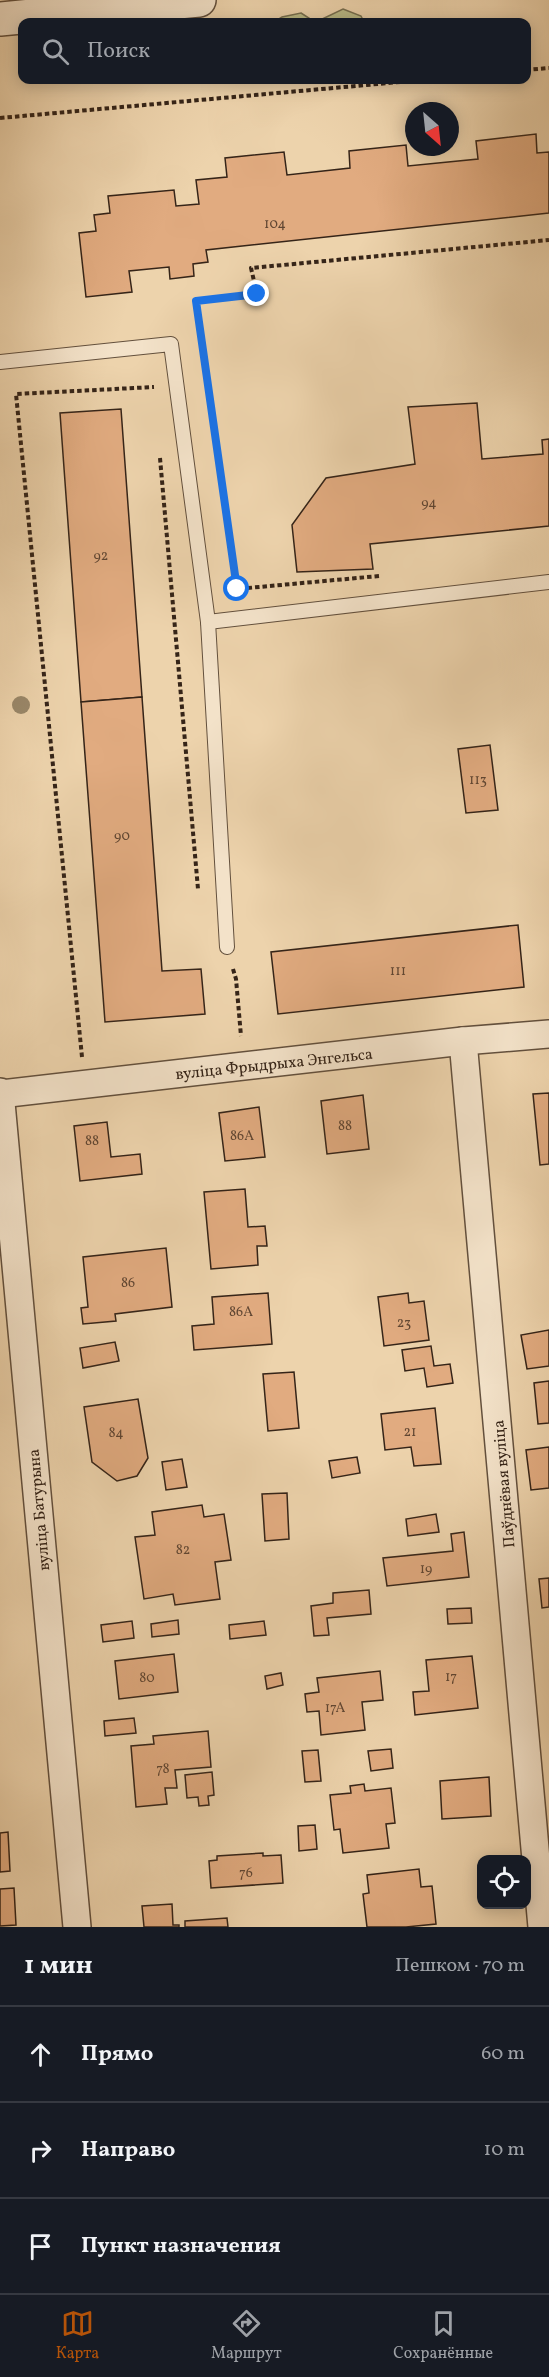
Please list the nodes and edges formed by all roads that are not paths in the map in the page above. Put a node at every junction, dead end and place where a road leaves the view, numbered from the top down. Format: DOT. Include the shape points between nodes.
graph roads {
  1 [pos="199,0"];
  2 [pos="0,19"];
  3 [pos="0,362"];
  4 [pos="549,582"];
  5 [pos="208,622"];
  6 [pos="227,947"];
  7 [pos="549,1034"];
  8 [pos="463,1041"];
  9 [pos="0,1093"];
  10 [pos="76,1927"];
  11 [pos="542,1927"];
  1 -- 2 [label="street"];
  3 -- 5 [label="lane" via="171,344"];
  4 -- 5 [label="lane"];
  5 -- 6 [label="lane"];
  7 -- 8 [label="street, вуліца Фрыдрыха Энгельса"];
  8 -- 9 [label="street, вуліца Фрыдрыха Энгельса"];
  8 -- 11 [label="street, Паўднёвая вуліца"];
  9 -- 10 [label="street, вуліца Батурына"];
}
